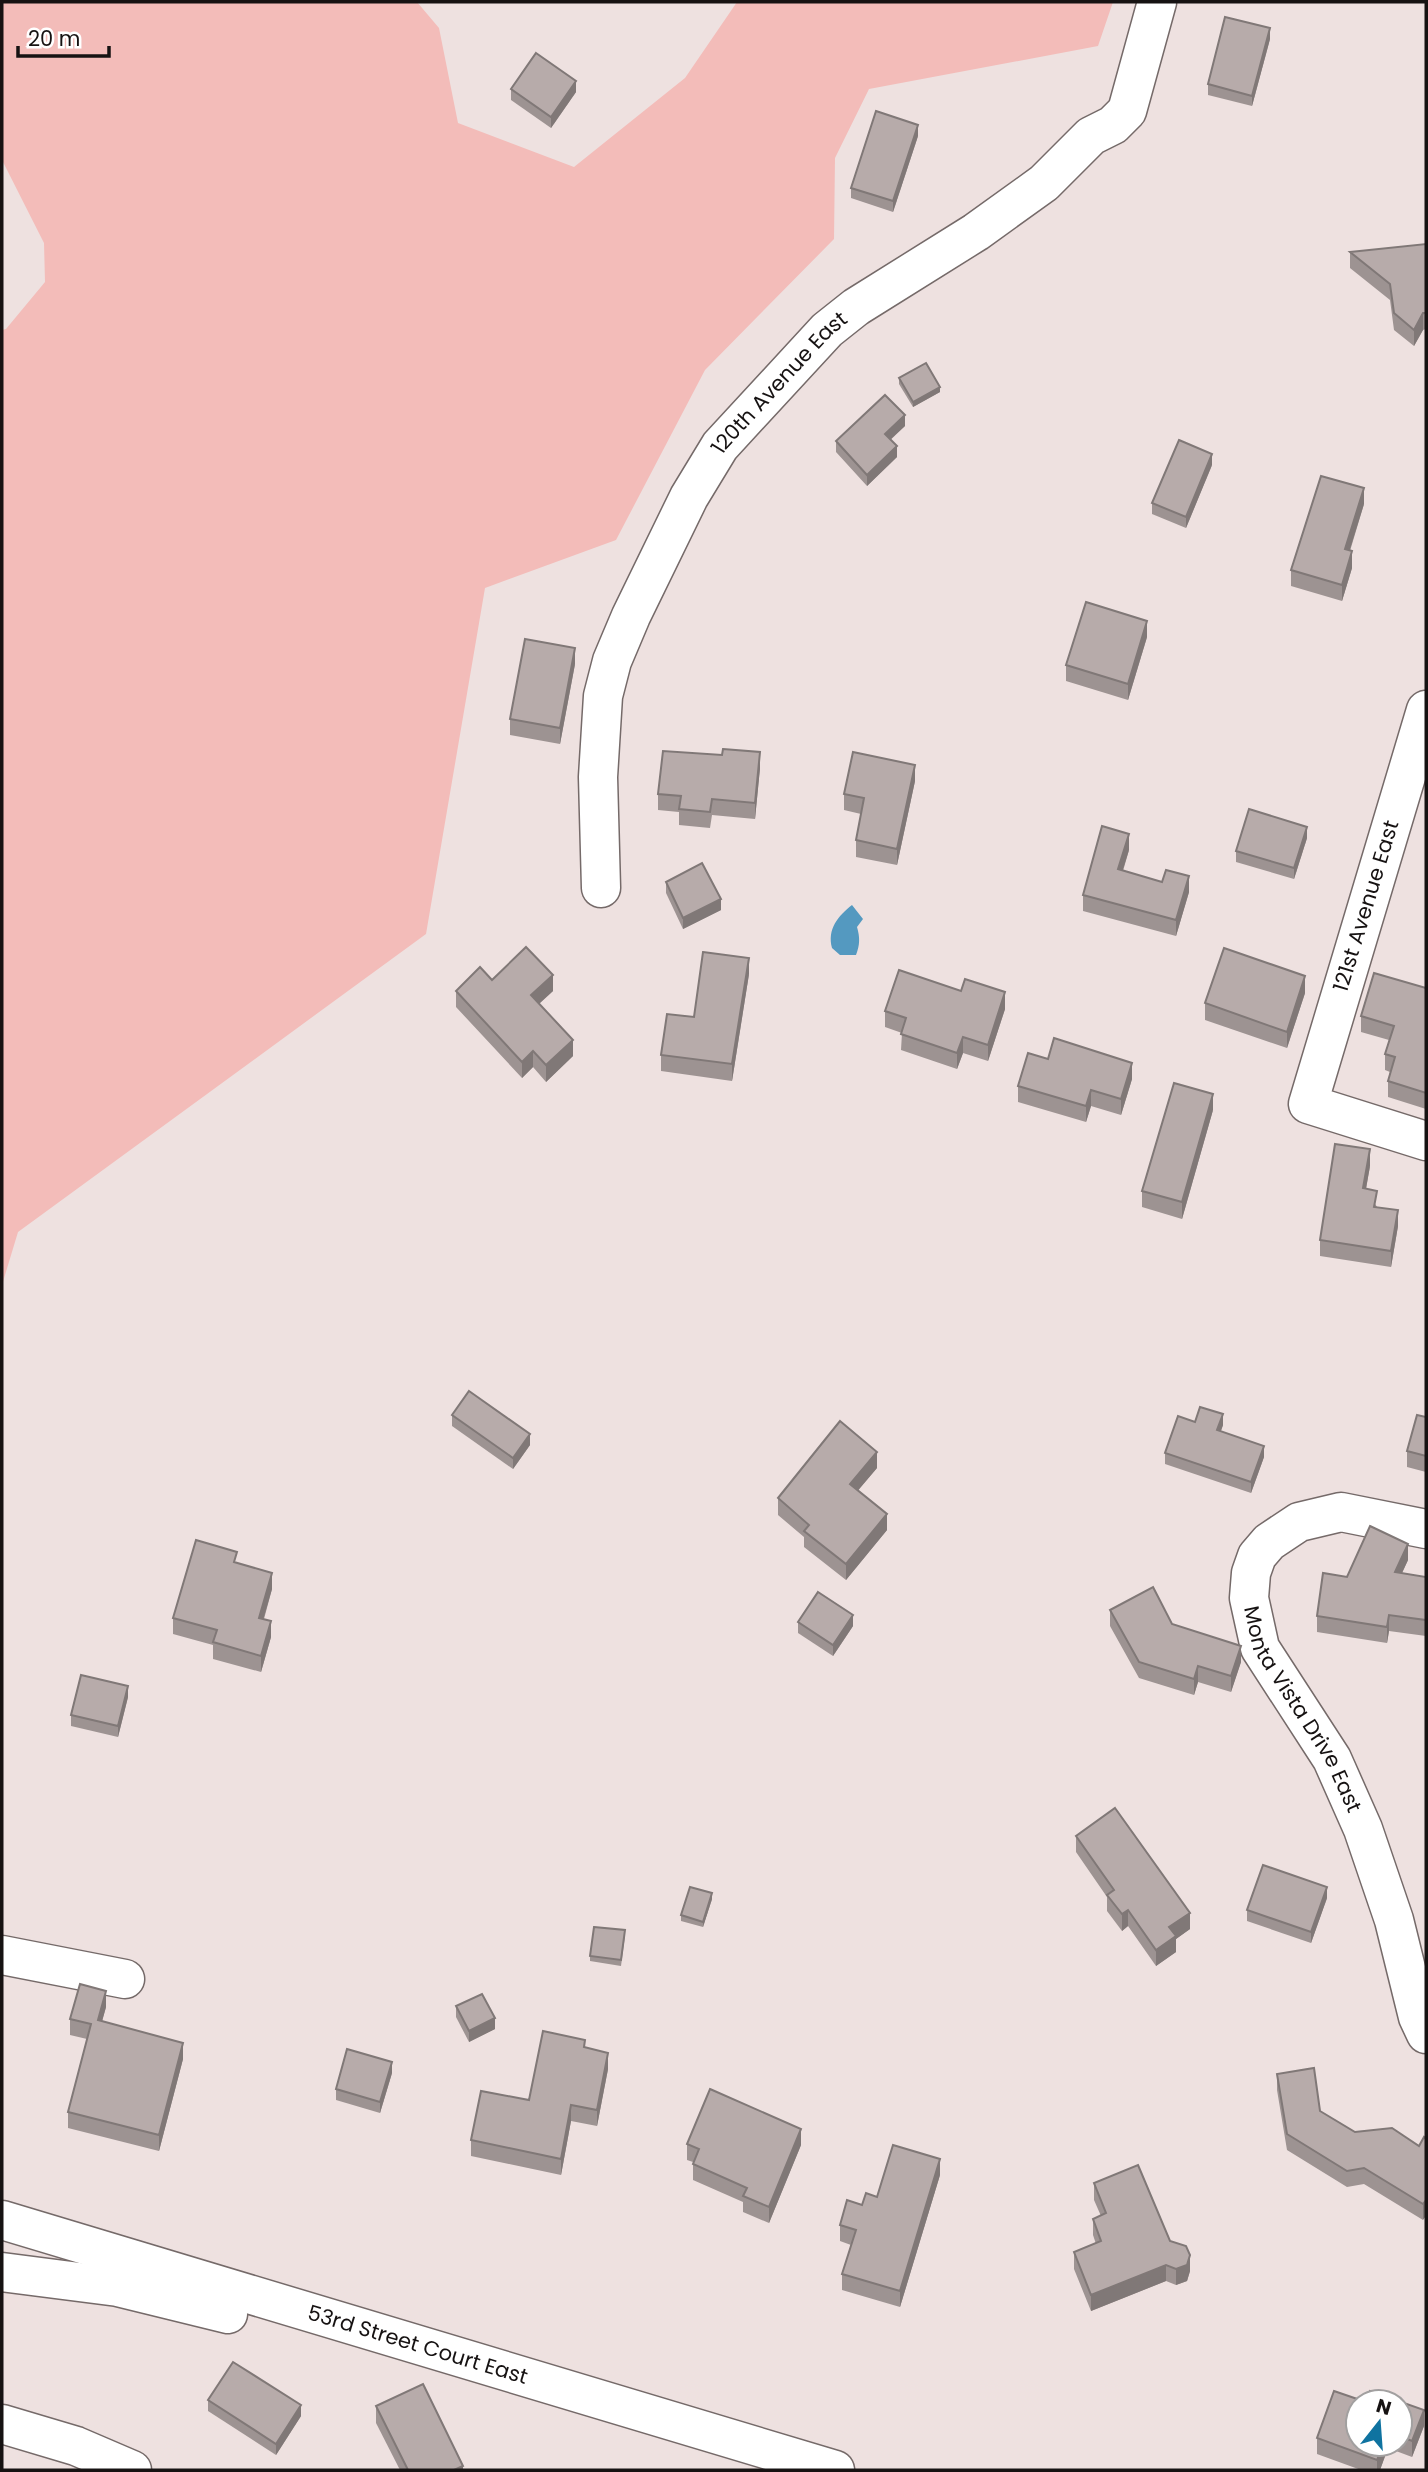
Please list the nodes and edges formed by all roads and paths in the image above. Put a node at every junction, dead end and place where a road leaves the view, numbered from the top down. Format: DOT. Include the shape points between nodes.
graph roads {
  1 [pos="1157,2"];
  2 [pos="1426,710"];
  3 [pos="601,888"];
  4 [pos="1426,1141"];
  5 [pos="1426,1529"];
  6 [pos="2,1955"];
  7 [pos="1415,1960"];
  8 [pos="125,1979"];
  9 [pos="1426,2034"];
  10 [pos="2,2220"];
  11 [pos="2,2272"];
  12 [pos="365,2330"];
  13 [pos="2,2424"];
  14 [pos="132,2470"];
  15 [pos="835,2470"];
  1 -- 3 [label="street, 120th Avenue East" via="1127,111 1113,125 1091,136 1044,183 827,330 720,446 689,496 612,661 603,696 598,777"];
  2 -- 4 [label="street, 121st Avenue East" via="1308,1104"];
  5 -- 7 [label="street, Monta Vista Drive East" via="1341,1512 1299,1522 1257,1556 1249,1598 1260,1648 1332,1759 1363,1829 1394,1920"];
  6 -- 8 [label="street"];
  7 -- 9 [label="street, Monta Vista Drive East" via="1418,2017"];
  10 -- 12 [label="street, 53rd Street Court East"];
  11 -- 12 [label="street" via="118,2287 329,2334"];
  12 -- 15 [label="street, 53rd Street Court East"];
  13 -- 14 [label="street" via="76,2446"];
}
